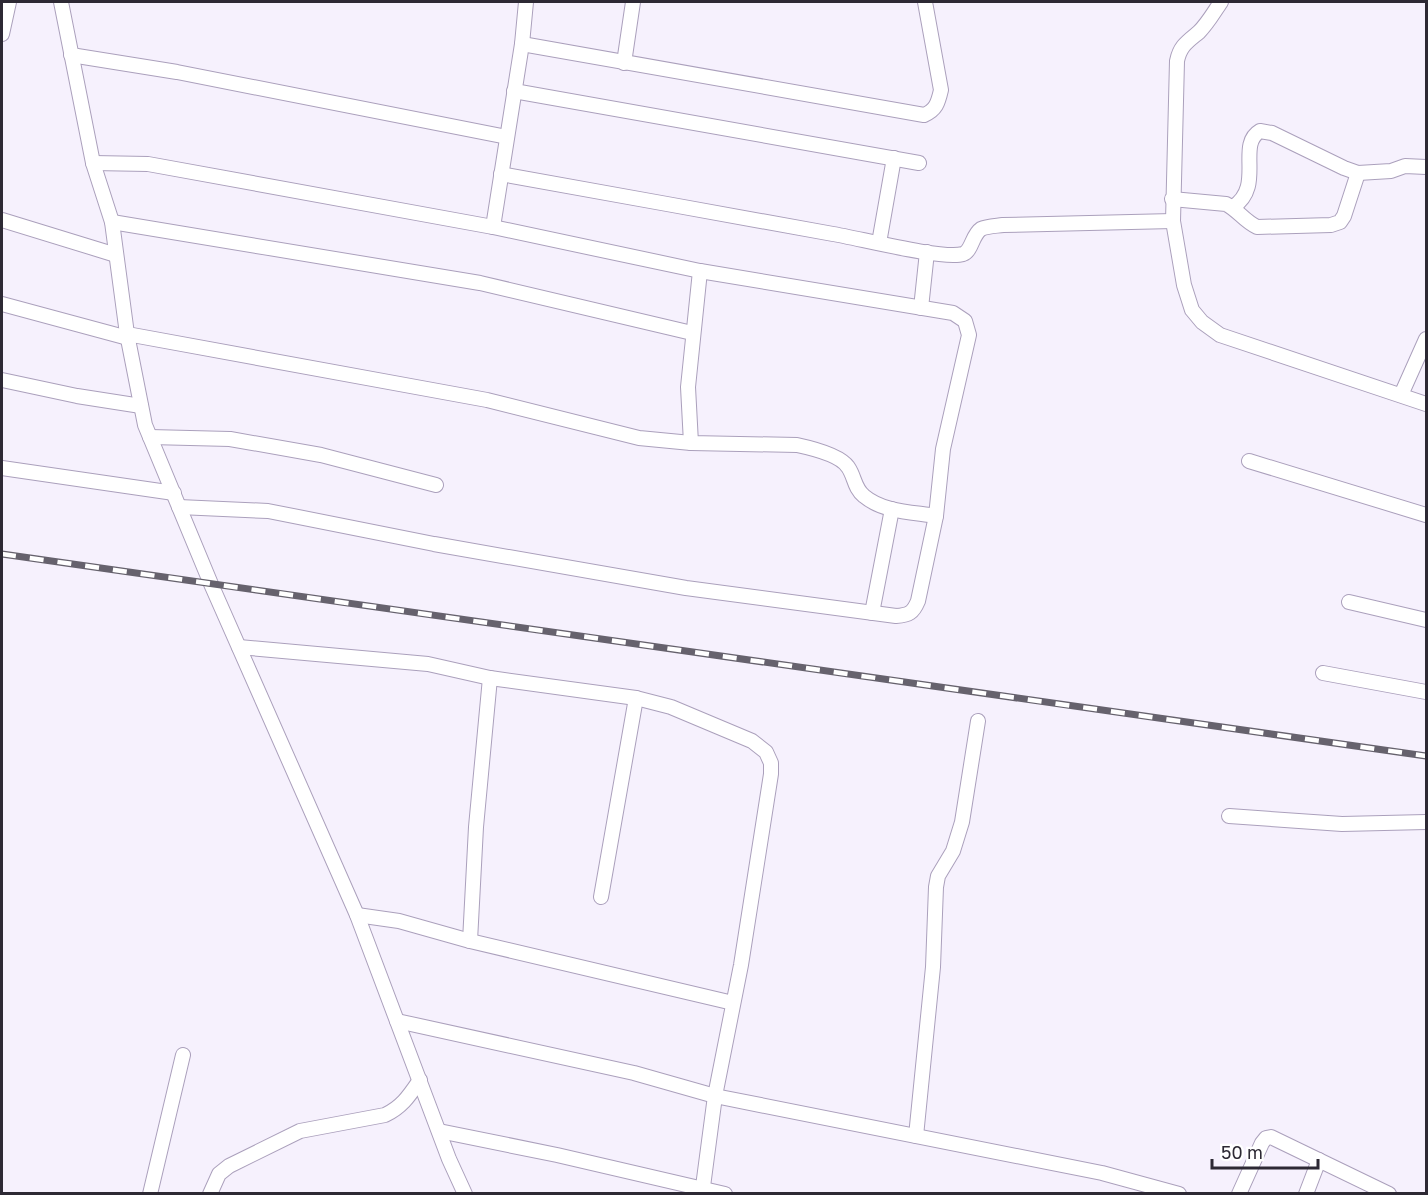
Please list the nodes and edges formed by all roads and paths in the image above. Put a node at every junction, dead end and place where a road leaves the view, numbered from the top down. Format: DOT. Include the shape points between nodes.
graph roads {
  1 [pos="9,2"];
  2 [pos="61,2"];
  3 [pos="526,2"];
  4 [pos="633,2"];
  5 [pos="925,2"];
  6 [pos="1221,2"];
  7 [pos="2,34"];
  8 [pos="522,44"];
  9 [pos="71,55"];
  10 [pos="624,63"];
  11 [pos="514,91"];
  12 [pos="507,137"];
  13 [pos="894,158"];
  14 [pos="93,163"];
  15 [pos="919,163"];
  16 [pos="1426,167"];
  17 [pos="1358,173"];
  18 [pos="501,174"];
  19 [pos="1172,200"];
  20 [pos="1233,207"];
  21 [pos="2,220"];
  22 [pos="1173,221"];
  23 [pos="111,222"];
  24 [pos="493,227"];
  25 [pos="879,243"];
  26 [pos="927,252"];
  27 [pos="116,255"];
  28 [pos="699,271"];
  29 [pos="2,303"];
  30 [pos="921,308"];
  31 [pos="692,333"];
  32 [pos="127,336"];
  33 [pos="1426,339"];
  34 [pos="2,380"];
  35 [pos="1401,395"];
  36 [pos="1426,404"];
  37 [pos="141,406"];
  38 [pos="150,437"];
  39 [pos="691,443"];
  40 [pos="1249,461"];
  41 [pos="2,468"];
  42 [pos="436,485"];
  43 [pos="174,493"];
  44 [pos="179,507"];
  45 [pos="892,509"];
  46 [pos="1426,515"];
  47 [pos="936,516"];
  48 [pos="1349,602"];
  49 [pos="872,613"];
  50 [pos="1426,620"];
  51 [pos="239,647"];
  52 [pos="1323,674"];
  53 [pos="490,678"];
  54 [pos="1426,692"];
  55 [pos="636,698"];
  56 [pos="978,721"];
  57 [pos="1229,816"];
  58 [pos="1426,822"];
  59 [pos="601,897"];
  60 [pos="357,915"];
  61 [pos="470,941"];
  62 [pos="733,1003"];
  63 [pos="397,1021"];
  64 [pos="183,1056"];
  65 [pos="420,1080"];
  66 [pos="715,1096"];
  67 [pos="439,1131"];
  68 [pos="916,1136"];
  69 [pos="1319,1160"];
  70 [pos="703,1191"];
  71 [pos="150,1194"];
  72 [pos="210,1194"];
  73 [pos="465,1194"];
  74 [pos="725,1194"];
  75 [pos="1179,1194"];
  76 [pos="1239,1194"];
  77 [pos="1306,1194"];
  78 [pos="1389,1194"];
  1 -- 7 [label="street"];
  2 -- 9 [label="street"];
  3 -- 8 [label="street"];
  4 -- 10 [label="street"];
  5 -- 10 [label="street" via="940,90 938,103 924,115"];
  6 -- 19 [label="street" via="1179,51"];
  8 -- 10 [label="street"];
  8 -- 11 [label="street"];
  9 -- 12 [label="street"];
  9 -- 14 [label="street"];
  11 -- 12 [label="street"];
  11 -- 13 [label="street"];
  12 -- 18 [label="street"];
  13 -- 15 [label="street"];
  13 -- 25 [label="street"];
  14 -- 23 [label="street"];
  14 -- 24 [label="street" via="148,164"];
  16 -- 17 [label="street"];
  17 -- 20 [label="street" via="1344,216 1331,225 1257,227 1241,218"];
  17 -- 20 [label="street" via="1272,132 1260,131 1252,138 1249,190 1243,201"];
  18 -- 24 [label="street"];
  18 -- 25 [label="street"];
  19 -- 20 [label="street"];
  19 -- 22 [label="street"];
  21 -- 27 [label="street"];
  22 -- 26 [label="street" via="1003,225 976,233 964,254"];
  22 -- 35 [label="street" via="1184,285 1192,310 1202,322 1220,335"];
  23 -- 27 [label="street"];
  23 -- 31 [label="street" via="480,283"];
  24 -- 28 [label="street"];
  25 -- 26 [label="street"];
  26 -- 30 [label="street"];
  27 -- 32 [label="street"];
  28 -- 30 [label="street"];
  28 -- 31 [label="street"];
  29 -- 32 [label="street"];
  30 -- 47 [label="street" via="952,313 965,321 969,335 943,449"];
  31 -- 39 [label="street" via="688,387"];
  32 -- 37 [label="street"];
  32 -- 39 [label="street" via="487,400 639,438"];
  33 -- 35 [label="street"];
  34 -- 37 [label="street"];
  35 -- 36 [label="street"];
  37 -- 38 [label="street"];
  38 -- 42 [label="street" via="230,440 321,456"];
  38 -- 43 [label="street"];
  39 -- 45 [label="street" via="814,448 848,466 856,488 863,495"];
  40 -- 46 [label="street"];
  41 -- 43 [label="street"];
  43 -- 44 [label="street"];
  44 -- 49 [label="street" via="268,511 686,588"];
  44 -- 51 [label="street"];
  45 -- 47 [label="street"];
  45 -- 49 [label="street"];
  47 -- 49 [label="street" via="914,611 896,616"];
  48 -- 50 [label="street"];
  51 -- 53 [label="street" via="428,664"];
  51 -- 60 [label="street"];
  52 -- 54 [label="street"];
  53 -- 55 [label="street"];
  53 -- 61 [label="street"];
  55 -- 59 [label="street"];
  55 -- 62 [label="street" via="671,707 752,741 766,752 771,763"];
  56 -- 68 [label="street" via="962,822 936,887 933,967"];
  57 -- 58 [label="street" via="1342,824"];
  60 -- 61 [label="street" via="399,921"];
  60 -- 63 [label="street"];
  61 -- 62 [label="street"];
  62 -- 66 [label="street"];
  63 -- 65 [label="street"];
  63 -- 66 [label="street" via="634,1073"];
  64 -- 71 [label="street"];
  65 -- 67 [label="street"];
  65 -- 72 [label="street" via="405,1103 385,1115 300,1131 229,1166 219,1174"];
  66 -- 68 [label="street"];
  66 -- 70 [label="street"];
  67 -- 70 [label="street"];
  67 -- 73 [label="street"];
  68 -- 75 [label="street" via="1102,1173"];
  69 -- 76 [label="street" via="1282,1141 1266,1138"];
  69 -- 77 [label="street"];
  69 -- 78 [label="street"];
  70 -- 74 [label="street"];
}
